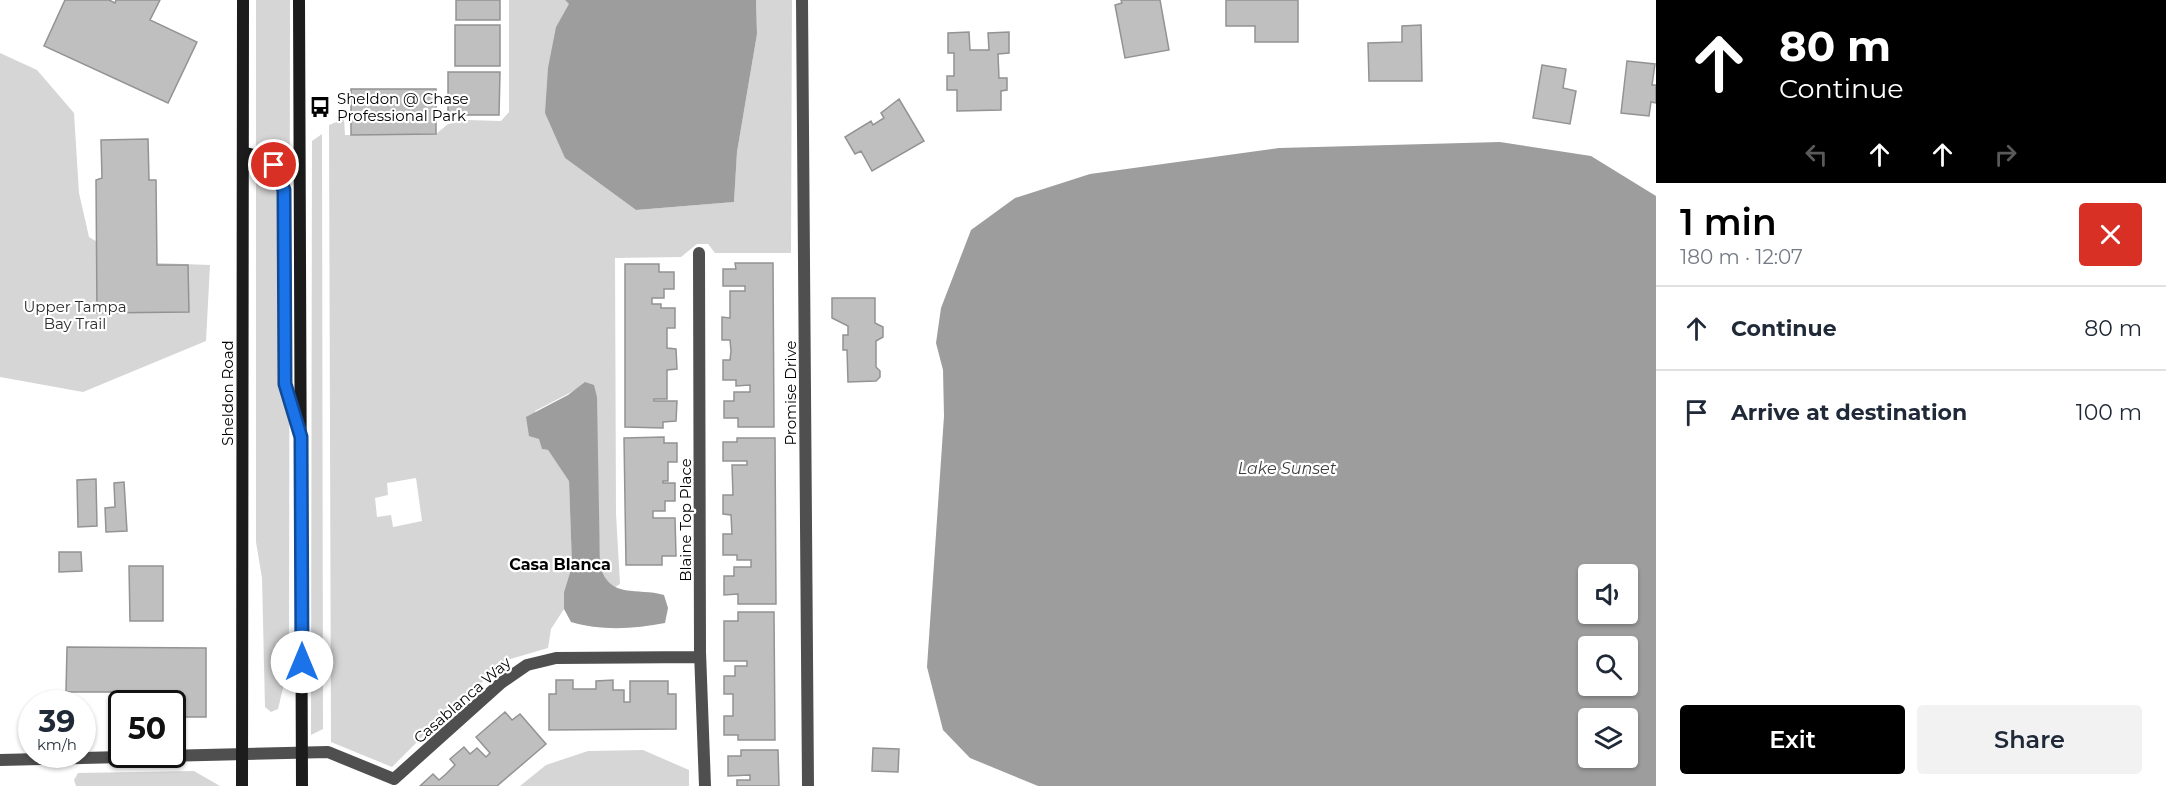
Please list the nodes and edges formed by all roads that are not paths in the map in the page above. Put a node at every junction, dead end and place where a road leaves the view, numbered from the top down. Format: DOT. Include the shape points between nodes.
graph roads {
  1 [pos="243,0"];
  2 [pos="300,0"];
  3 [pos="802,0"];
  4 [pos="243,152"];
  5 [pos="699,253"];
  6 [pos="301,437"];
  7 [pos="700,657"];
  8 [pos="302,752"];
  9 [pos="241,754"];
  10 [pos="0,760"];
  11 [pos="392,783"];
  12 [pos="242,786"];
  13 [pos="302,786"];
  14 [pos="705,786"];
  15 [pos="808,786"];
  1 -- 4 [label="main road, Sheldon Road"];
  2 -- 6 [label="main road"];
  3 -- 15 [label="street, Promise Drive"];
  4 -- 6 [label="main road" via="274,165 284,190 285,384"];
  4 -- 9 [label="main road, Sheldon Road"];
  5 -- 7 [label="street, Blaine Top Place"];
  6 -- 8 [label="main road"];
  7 -- 11 [label="street, Casablanca Way" via="556,658 527,665 501,682"];
  7 -- 14 [label="street, Blaine Top Place"];
  8 -- 9 [label="street, Casablanca Way"];
  8 -- 11 [label="street, Casablanca Way" via="328,752"];
  8 -- 13 [label="main road"];
  9 -- 10 [label="street, Casablanca Way"];
  9 -- 12 [label="main road, Sheldon Road"];
}
